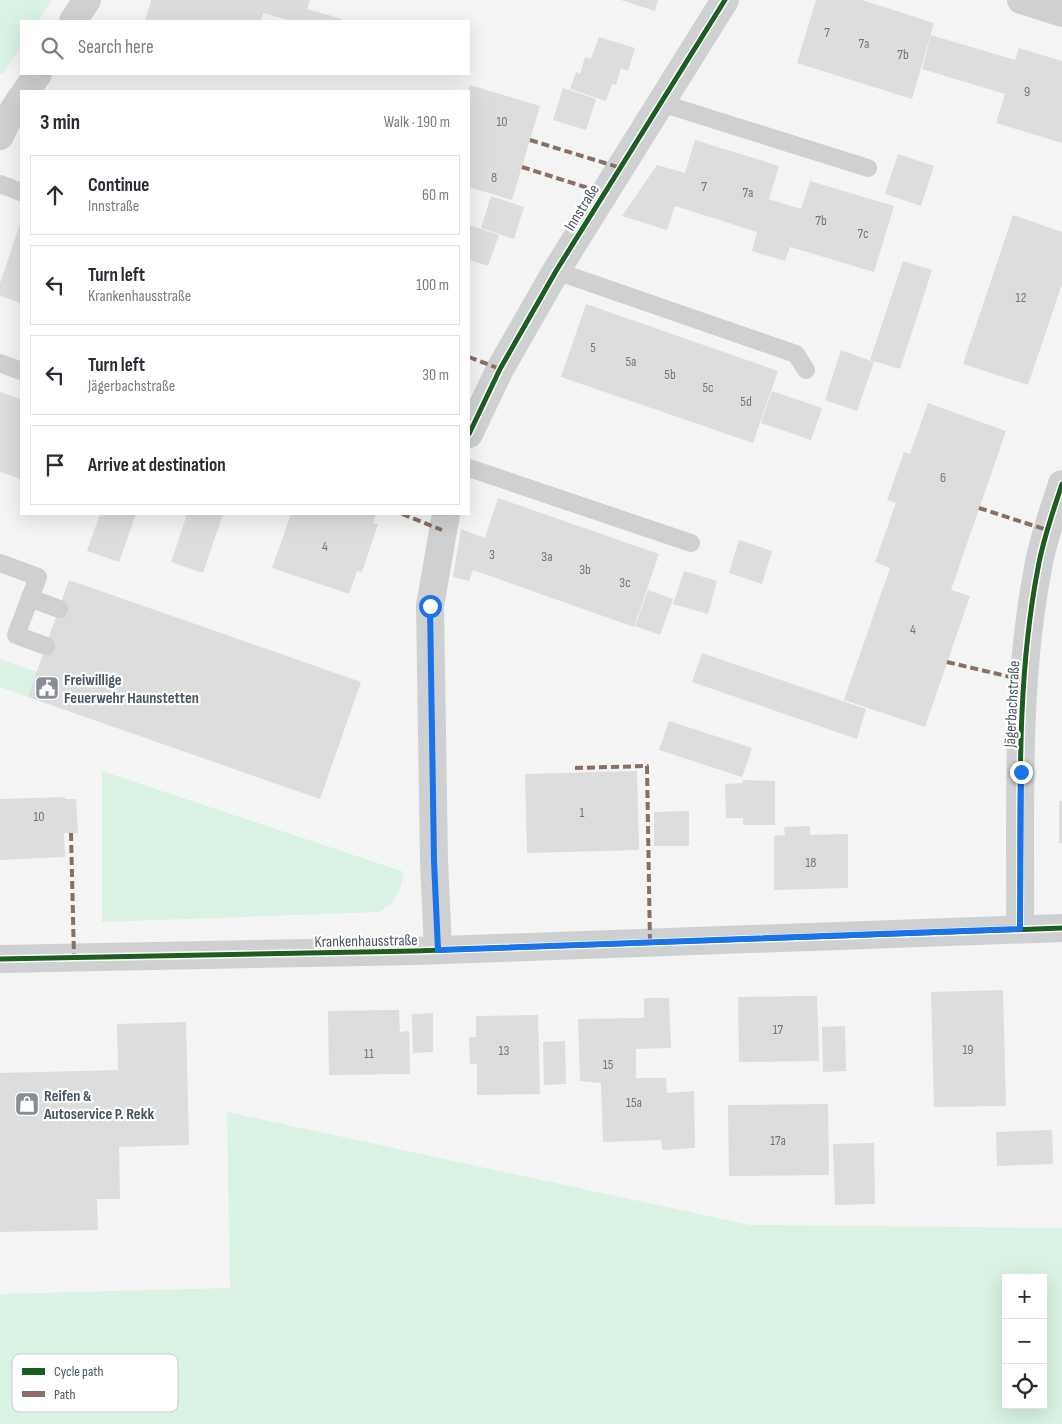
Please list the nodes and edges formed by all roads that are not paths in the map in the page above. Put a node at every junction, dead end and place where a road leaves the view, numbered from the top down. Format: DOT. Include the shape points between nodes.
graph roads {
  1 [pos="88,0"];
  2 [pos="725,0"];
  3 [pos="1023,0"];
  4 [pos="1062,13"];
  5 [pos="74,20"];
  6 [pos="37,75"];
  7 [pos="27,90"];
  8 [pos="20,100"];
  9 [pos="661,103"];
  10 [pos="0,136"];
  11 [pos="868,168"];
  12 [pos="0,184"];
  13 [pos="20,192"];
  14 [pos="556,271"];
  15 [pos="0,363"];
  16 [pos="806,370"];
  17 [pos="20,371"];
  18 [pos="470,432"];
  19 [pos="470,468"];
  20 [pos="1062,484"];
  21 [pos="446,515"];
  22 [pos="691,543"];
  23 [pos="0,563"];
  24 [pos="30,598"];
  25 [pos="59,609"];
  26 [pos="46,646"];
  27 [pos="1062,928"];
  28 [pos="1020,929"];
  29 [pos="438,950"];
  30 [pos="0,959"];
  1 -- 5 [label="street"];
  2 -- 9 [label="street, Innstraße"];
  3 -- 4 [label="street"];
  6 -- 7 [label="street"];
  8 -- 10 [label="street"];
  9 -- 11 [label="lane"];
  9 -- 14 [label="street, Innstraße"];
  12 -- 13 [label="lane"];
  14 -- 16 [label="lane" via="796,354"];
  14 -- 18 [label="street, Innstraße" via="500,369"];
  15 -- 17 [label="lane"];
  19 -- 22 [label="lane"];
  20 -- 28 [label="street, Jägerbachstraße" via="1038,567 1023,680"];
  21 -- 29 [label="street" via="430,606"];
  23 -- 24 [label="lane" via="38,578"];
  24 -- 25 [label="lane"];
  24 -- 26 [label="lane" via="16,635"];
  27 -- 28 [label="street, Krankenhausstraße"];
  28 -- 29 [label="street, Krankenhausstraße"];
  29 -- 30 [label="street, Krankenhausstraße"];
}
